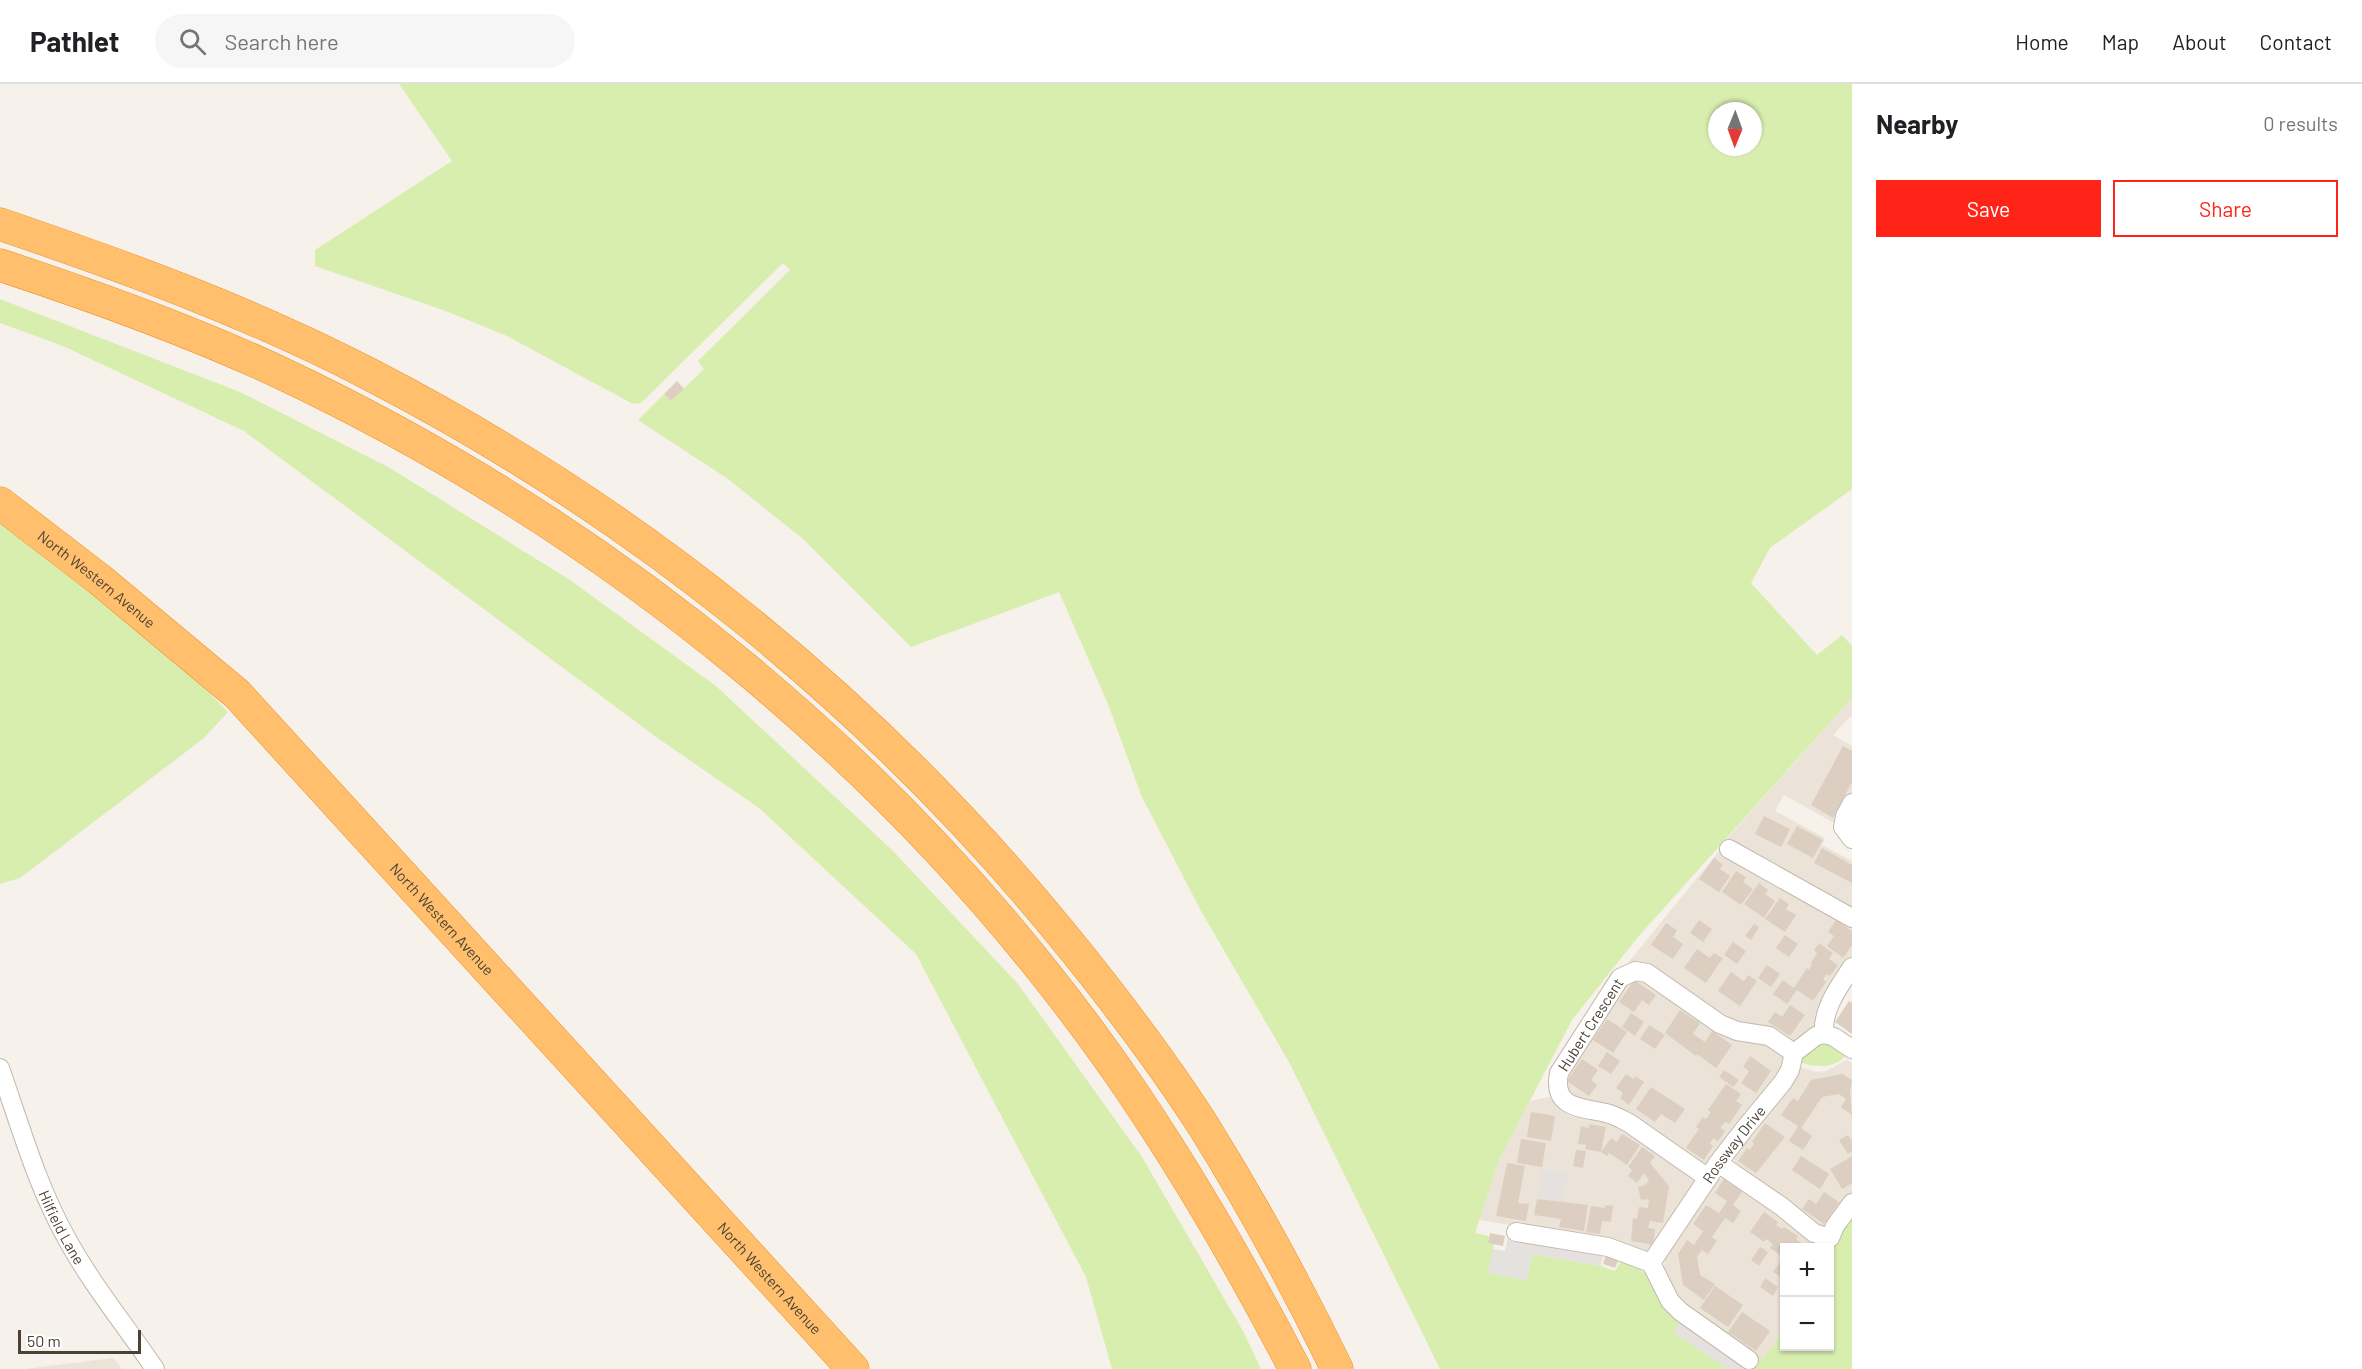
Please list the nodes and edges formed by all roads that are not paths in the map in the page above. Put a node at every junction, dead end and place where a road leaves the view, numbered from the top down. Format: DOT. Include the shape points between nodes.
graph roads {
  1 [pos="0,224"];
  2 [pos="0,265"];
  3 [pos="0,503"];
  4 [pos="1852,803"];
  5 [pos="1852,839"];
  6 [pos="1729,849"];
  7 [pos="1852,918"];
  8 [pos="1852,967"];
  9 [pos="1824,1034"];
  10 [pos="1852,1049"];
  11 [pos="1794,1053"];
  12 [pos="0,1068"];
  13 [pos="1713,1170"];
  14 [pos="1852,1203"];
  15 [pos="1516,1232"];
  16 [pos="1651,1263"];
  17 [pos="1749,1360"];
  18 [pos="155,1369"];
  19 [pos="853,1369"];
  20 [pos="1295,1369"];
  21 [pos="1337,1369"];
  1 -- 21 [label="highway" via="214,302 321,350 442,412 515,455 654,548 789,654 854,711 975,834 1031,897 1145,1040 1249,1200"];
  2 -- 20 [label="highway" via="119,307 277,371 411,441 496,488 562,531 648,592 765,684 830,741 907,819 1003,923 1059,992 1164,1141 1248,1279"];
  3 -- 19 [label="highway, North Western Avenue" via="237,694"];
  4 -- 5 [label="street" via="1843,827"];
  6 -- 7 [label="street"];
  8 -- 9 [label="street" via="1825,1015"];
  9 -- 10 [label="street"];
  9 -- 11 [label="street"];
  11 -- 13 [label="street, Rossway Drive" via="1783,1082"];
  11 -- 13 [label="street, Hubert Crescent" via="1769,1036 1720,1024 1647,973 1635,971 1620,978 1559,1073 1560,1095 1570,1105 1615,1116"];
  12 -- 18 [label="street, Hilfield Lane" via="45,1192 66,1237"];
  13 -- 14 [label="street, Hubert Crescent" via="1780,1206 1814,1233 1830,1238"];
  13 -- 16 [label="street, Rossway Drive"];
  15 -- 16 [label="street" via="1608,1246"];
  16 -- 17 [label="street" via="1670,1301 1681,1312"];
}
